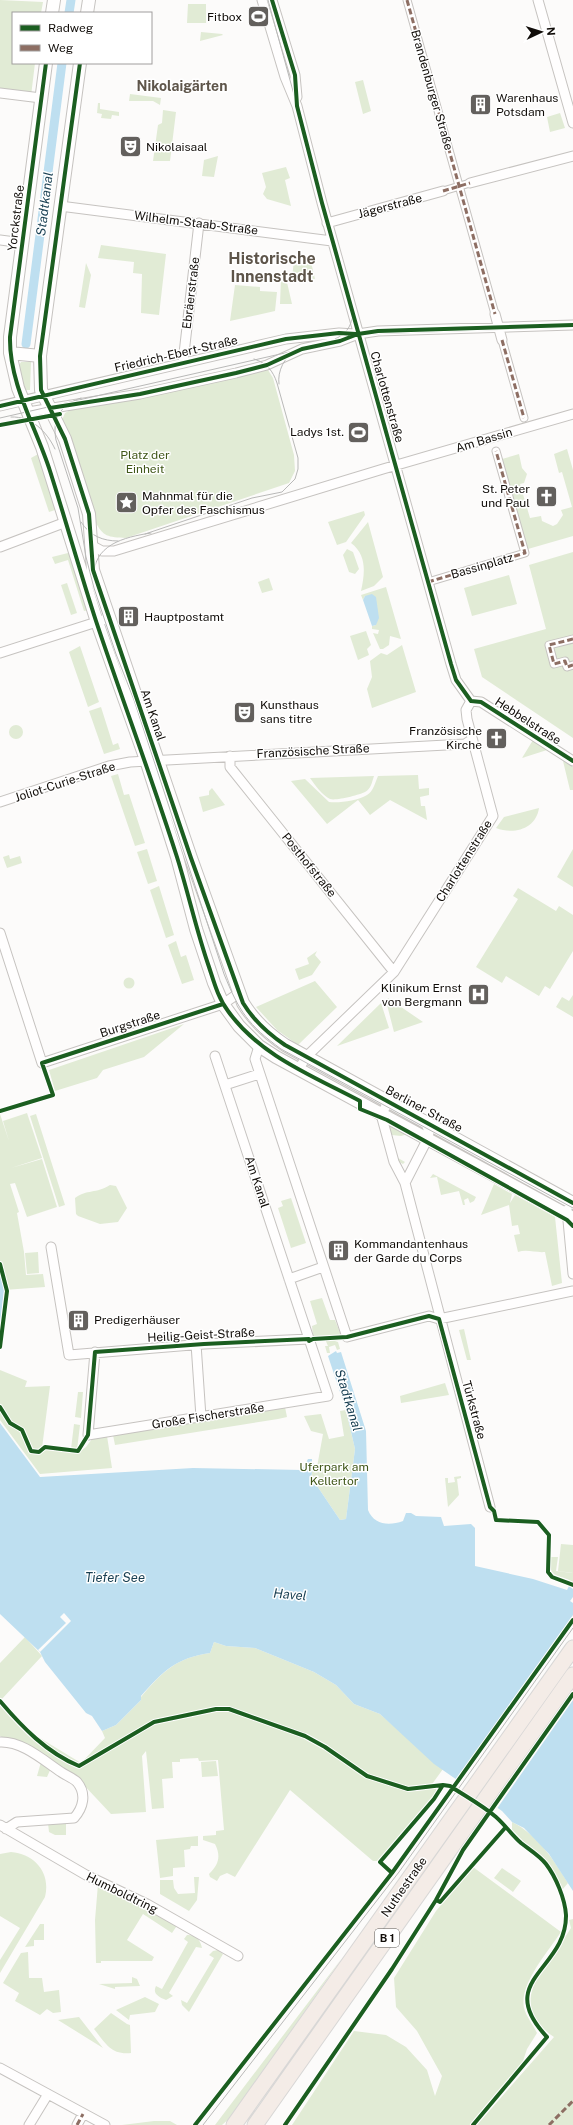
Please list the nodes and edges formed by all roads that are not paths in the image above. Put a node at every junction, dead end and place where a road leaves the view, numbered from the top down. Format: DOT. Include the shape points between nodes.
graph roads {
  1 [pos="54,0"];
  2 [pos="88,0"];
  3 [pos="262,0"];
  4 [pos="272,0"];
  5 [pos="406,0"];
  6 [pos="538,0"];
  7 [pos="52,12"];
  8 [pos="87,12"];
  9 [pos="46,64"];
  10 [pos="80,64"];
  11 [pos="0,93"];
  12 [pos="41,98"];
  13 [pos="297,106"];
  14 [pos="573,123"];
  15 [pos="573,156"];
  16 [pos="460,186"];
  17 [pos="443,191"];
  18 [pos="60,206"];
  19 [pos="199,223"];
  20 [pos="327,223"];
  21 [pos="0,240"];
  22 [pos="332,241"];
  23 [pos="23,243"];
  24 [pos="495,314"];
  25 [pos="573,325"];
  26 [pos="499,327"];
  27 [pos="358,334"];
  28 [pos="502,340"];
  29 [pos="10,353"];
  30 [pos="40,356"];
  31 [pos="183,362"];
  32 [pos="44,396"];
  33 [pos="23,401"];
  34 [pos="0,406"];
  35 [pos="50,408"];
  36 [pos="573,414"];
  37 [pos="29,416"];
  38 [pos="525,423"];
  39 [pos="496,451"];
  40 [pos="396,466"];
  41 [pos="65,518"];
  42 [pos="91,545"];
  43 [pos="0,547"];
  44 [pos="428,582"];
  45 [pos="109,618"];
  46 [pos="97,622"];
  47 [pos="573,639"];
  48 [pos="0,653"];
  49 [pos="573,665"];
  50 [pos="472,701"];
  51 [pos="471,740"];
  52 [pos="230,756"];
  53 [pos="152,760"];
  54 [pos="573,761"];
  55 [pos="0,802"];
  56 [pos="0,933"];
  57 [pos="394,972"];
  58 [pos="239,992"];
  59 [pos="223,1004"];
  60 [pos="266,1032"];
  61 [pos="259,1046"];
  62 [pos="215,1056"];
  63 [pos="306,1057"];
  64 [pos="299,1069"];
  65 [pos="259,1074"];
  66 [pos="225,1085"];
  67 [pos="389,1101"];
  68 [pos="382,1113"];
  69 [pos="425,1120"];
  70 [pos="428,1138"];
  71 [pos="405,1184"];
  72 [pos="570,1209"];
  73 [pos="51,1248"];
  74 [pos="323,1267"];
  75 [pos="573,1274"];
  76 [pos="289,1279"];
  77 [pos="573,1291"];
  78 [pos="439,1318"];
  79 [pos="309,1339"];
  80 [pos="196,1344"];
  81 [pos="95,1352"];
  82 [pos="328,1396"];
  83 [pos="201,1417"];
  84 [pos="490,1508"];
  85 [pos="573,1648"];
  86 [pos="573,1675"];
  87 [pos="0,1742"];
  88 [pos="3,1827"];
  89 [pos="238,1956"];
  90 [pos="0,2068"];
  91 [pos="48,2094"];
  92 [pos="84,2114"];
  93 [pos="29,2125"];
  94 [pos="76,2125"];
  95 [pos="105,2125"];
  96 [pos="234,2125"];
  97 [pos="255,2125"];
  1 -- 7 [label="street"];
  2 -- 8 [label="street"];
  3 -- 13 [label="street, Charlottenstraße" via="285,77"];
  4 -- 13 [label="street, Charlottenstraße" via="295,75"];
  5 -- 16 [label="street, Brandenburger Straße"];
  6 -- 14 [label="street"];
  9 -- 12 [label="street, Yorckstraße"];
  10 -- 18 [label="street"];
  11 -- 12 [label="street"];
  12 -- 23 [label="street, Yorckstraße"];
  13 -- 20 [label="street, Charlottenstraße"];
  15 -- 16 [label="street, Jägerstraße"];
  16 -- 17 [label="street, Jägerstraße"];
  16 -- 24 [label="street, Brandenburger Straße"];
  17 -- 20 [label="street, Jägerstraße"];
  18 -- 19 [label="street, Wilhelm-Staab-Straße"];
  18 -- 30 [label="street"];
  19 -- 22 [label="street, Wilhelm-Staab-Straße"];
  19 -- 31 [label="street, Ebräerstraße"];
  20 -- 22 [label="street, Charlottenstraße"];
  21 -- 23 [label="street"];
  22 -- 27 [label="street, Charlottenstraße"];
  23 -- 29 [label="street, Yorckstraße"];
  24 -- 26 [label="street, Brandenburger Straße"];
  25 -- 26 [label="street, Friedrich-Ebert-Straße"];
  26 -- 27 [label="street, Friedrich-Ebert-Straße" via="378,331"];
  26 -- 28 [label="street, Brandenburger Straße"];
  27 -- 31 [label="street, Friedrich-Ebert-Straße" via="339,333 286,339"];
  27 -- 35 [label="street, Friedrich-Ebert-Straße" via="340,341 302,349 267,365 236,373 133,395"];
  27 -- 40 [label="street, Charlottenstraße"];
  28 -- 38 [label="street, Brandenburger Straße"];
  29 -- 30 [label="street"];
  29 -- 33 [label="street, Yorckstraße"];
  30 -- 32 [label="street" via="39,373"];
  31 -- 32 [label="street, Friedrich-Ebert-Straße"];
  32 -- 33 [label="street, Friedrich-Ebert-Straße"];
  32 -- 35 [label="street, Am Kanal"];
  33 -- 34 [label="street, Friedrich-Ebert-Straße"];
  33 -- 37 [label="street, Yorckstraße"];
  35 -- 37 [label="street, Friedrich-Ebert-Straße"];
  35 -- 42 [label="street, Am Kanal" via="65,438 87,506"];
  36 -- 38 [label="street, Am Bassin"];
  37 -- 41 [label="street, Am Kanal"];
  38 -- 40 [label="street, Am Bassin"];
  39 -- 44 [label="street, Bassinplatz" via="526,553"];
  40 -- 42 [label="street" via="114,551 102,551"];
  40 -- 44 [label="street, Charlottenstraße"];
  41 -- 42 [label="street, Am Kanal"];
  41 -- 43 [label="street"];
  41 -- 46 [label="street, Am Kanal"];
  42 -- 45 [label="street, Am Kanal" via="93,570"];
  44 -- 50 [label="street, Charlottenstraße" via="456,680"];
  45 -- 46 [label="street"];
  45 -- 53 [label="street, Am Kanal"];
  46 -- 48 [label="street"];
  46 -- 53 [label="street, Am Kanal"];
  47 -- 49 [label="street" via="549,645 554,664 565,661 567,667"];
  50 -- 51 [label="street, Charlottenstraße" via="466,710"];
  50 -- 54 [label="street, Hebbelstraße" via="481,702"];
  51 -- 52 [label="street, Französische Straße" via="465,744"];
  51 -- 57 [label="street, Charlottenstraße" via="493,816"];
  52 -- 53 [label="street, Französische Straße"];
  52 -- 57 [label="street, Posthofstraße" via="230,767"];
  53 -- 55 [label="street, Joliot-Curie-Straße" via="109,766"];
  53 -- 58 [label="street, Am Kanal"];
  53 -- 59 [label="street, Am Kanal" via="196,929"];
  56 -- 59 [label="street, Burgstraße" via="42,1063"];
  57 -- 63 [label="street, Charlottenstraße"];
  58 -- 59 [label="street, Burgstraße"];
  58 -- 60 [label="street, Am Kanal" via="251,1016"];
  59 -- 61 [label="street, Am Kanal" via="239,1026"];
  60 -- 61 [label="street"];
  60 -- 63 [label="street, Berliner Straße"];
  61 -- 64 [label="street, Berliner Straße"];
  61 -- 65 [label="street" via="255,1059"];
  62 -- 66 [label="street, Am Kanal"];
  63 -- 64 [label="street, Charlottenstraße"];
  63 -- 67 [label="street, Berliner Straße"];
  64 -- 68 [label="street, Berliner Straße"];
  65 -- 66 [label="street"];
  65 -- 74 [label="street"];
  66 -- 76 [label="street, Am Kanal"];
  67 -- 68 [label="street"];
  67 -- 69 [label="street, Berliner Straße"];
  68 -- 70 [label="street, Berliner Straße"];
  68 -- 71 [label="street, Türkstraße" via="394,1162"];
  69 -- 70 [label="street"];
  69 -- 72 [label="street, Berliner Straße"];
  70 -- 71 [label="street"];
  70 -- 72 [label="street, Berliner Straße"];
  71 -- 78 [label="street, Türkstraße"];
  72 -- 75 [label="street"];
  73 -- 81 [label="street, Heilig-Geist-Straße" via="69,1355"];
  74 -- 76 [label="street"];
  74 -- 78 [label="street" via="347,1337 429,1316"];
  76 -- 79 [label="street, Am Kanal"];
  77 -- 78 [label="street"];
  78 -- 84 [label="street, Türkstraße"];
  79 -- 80 [label="street, Heilig-Geist-Straße"];
  79 -- 82 [label="street, Am Kanal"];
  80 -- 81 [label="street, Heilig-Geist-Straße"];
  80 -- 83 [label="street"];
  81 -- 83 [label="street, Große Fischerstraße" via="88,1435"];
  82 -- 83 [label="street, Große Fischerstraße"];
  85 -- 96 [label="highway, Nuthestraße / B 1"];
  86 -- 97 [label="highway, Nuthestraße / B 1"];
  87 -- 88 [label="street, Humboldtring" via="26,1749 77,1782 83,1797 82,1810 74,1818 18,1822"];
  88 -- 89 [label="street, Humboldtring" via="95,1881 147,1904"];
  90 -- 91 [label="street"];
  91 -- 92 [label="street"];
  91 -- 93 [label="street"];
  92 -- 94 [label="street"];
  92 -- 95 [label="street"];
}
